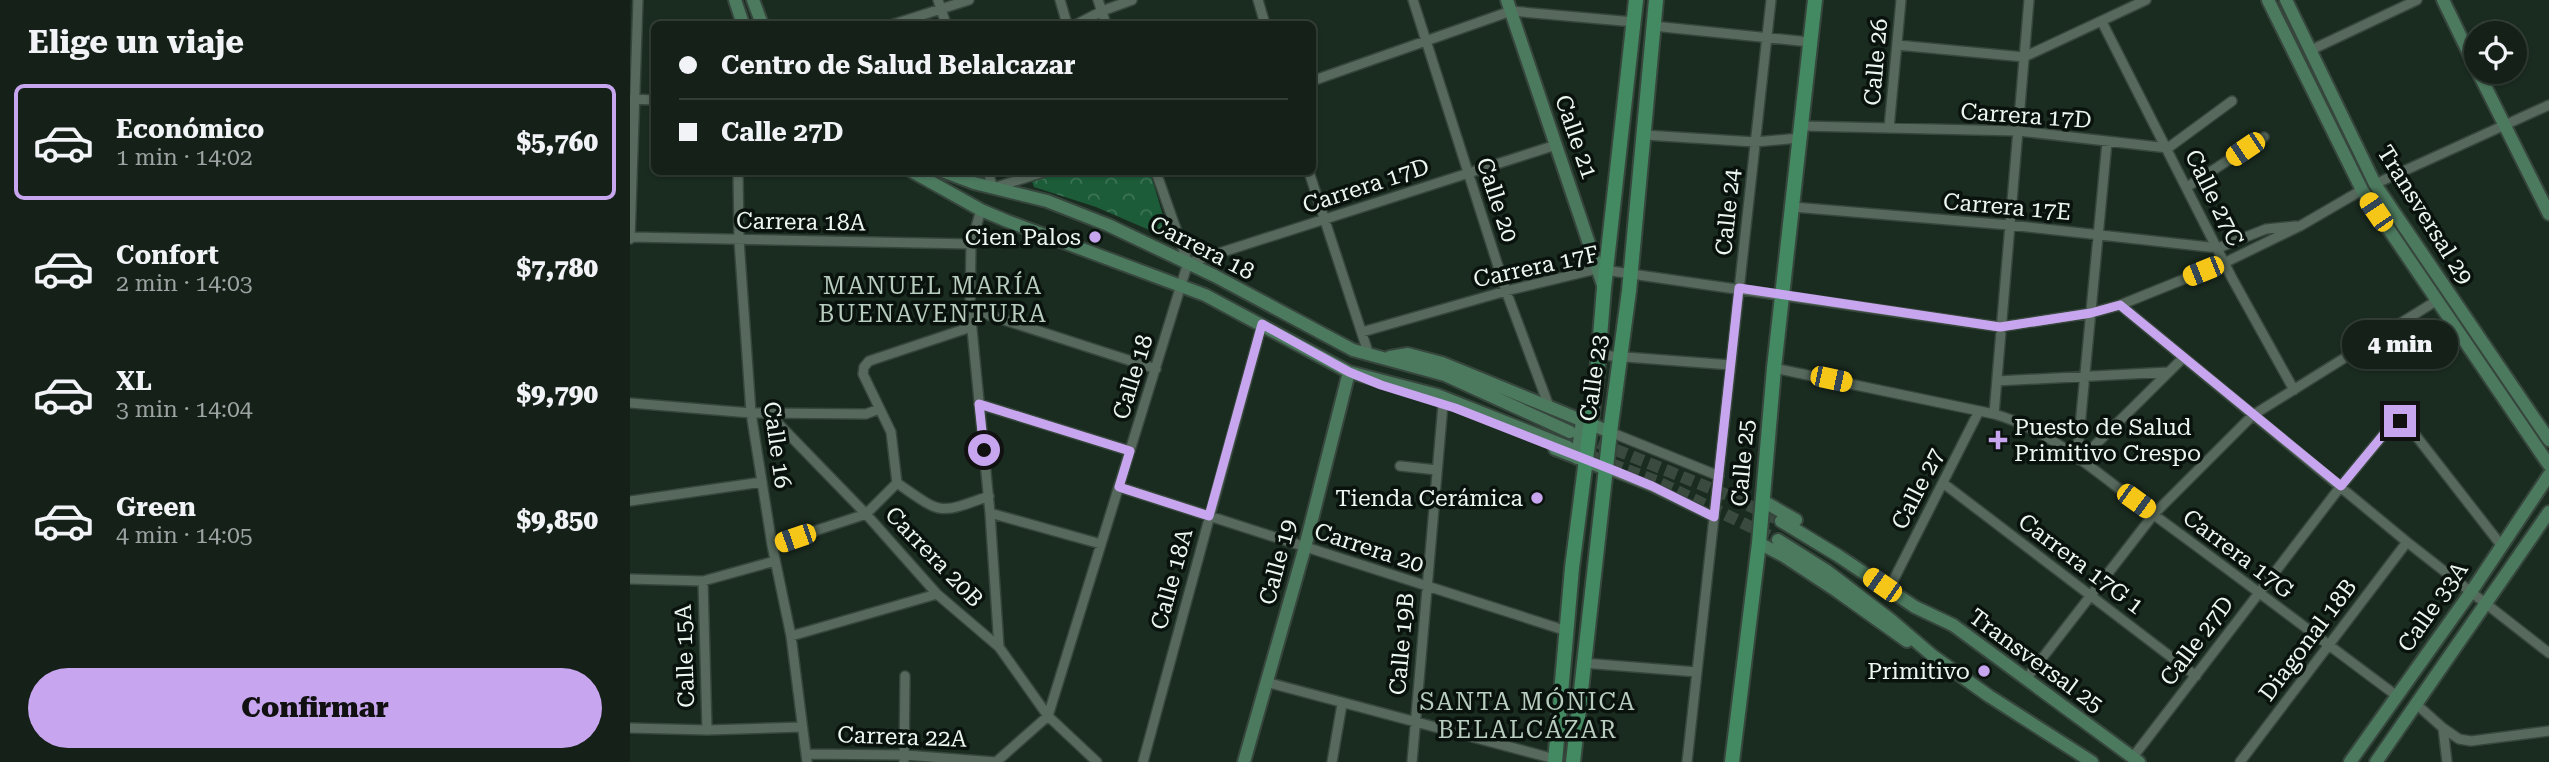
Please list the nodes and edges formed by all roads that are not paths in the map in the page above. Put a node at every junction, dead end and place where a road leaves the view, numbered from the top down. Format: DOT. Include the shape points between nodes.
graph roads {
  1 [pos="638,0"];
  2 [pos="736,0"];
  3 [pos="753,0"];
  4 [pos="969,0"];
  5 [pos="1060,0"];
  6 [pos="1098,0"];
  7 [pos="1132,0"];
  8 [pos="1258,0"];
  9 [pos="1413,0"];
  10 [pos="1636,0"];
  11 [pos="1656,0"];
  12 [pos="1771,0"];
  13 [pos="1815,0"];
  14 [pos="1901,0"];
  15 [pos="2029,0"];
  16 [pos="2146,0"];
  17 [pos="2268,0"];
  18 [pos="2286,0"];
  19 [pos="2417,0"];
  20 [pos="2443,0"];
  21 [pos="939,4"];
  22 [pos="1509,6"];
  23 [pos="1102,11"];
  24 [pos="741,21"];
  25 [pos="761,21"];
  26 [pos="901,21"];
  27 [pos="945,21"];
  28 [pos="1066,21"];
  29 [pos="1082,21"];
  30 [pos="1105,21"];
  31 [pos="1264,21"];
  32 [pos="1634,22"];
  33 [pos="2102,22"];
  34 [pos="1653,26"];
  35 [pos="1767,37"];
  36 [pos="1810,41"];
  37 [pos="1426,42"];
  38 [pos="2464,43"];
  39 [pos="1897,45"];
  40 [pos="2311,50"];
  41 [pos="2024,57"];
  42 [pos="1316,80"];
  43 [pos="2484,84"];
  44 [pos="632,99"];
  45 [pos="651,100"];
  46 [pos="2232,101"];
  47 [pos="2549,106"];
  48 [pos="2504,125"];
  49 [pos="1889,128"];
  50 [pos="2018,131"];
  51 [pos="1801,132"];
  52 [pos="1645,135"];
  53 [pos="2264,136"];
  54 [pos="1755,142"];
  55 [pos="2107,142"];
  56 [pos="1556,145"];
  57 [pos="2168,148"];
  58 [pos="1468,173"];
  59 [pos="738,175"];
  60 [pos="917,175"];
  61 [pos="954,175"];
  62 [pos="990,175"];
  63 [pos="1034,175"];
  64 [pos="1157,175"];
  65 [pos="1310,175"];
  66 [pos="2375,184"];
  67 [pos="2187,187"];
  68 [pos="993,188"];
  69 [pos="2362,190"];
  70 [pos="1793,207"];
  71 [pos="981,210"];
  72 [pos="2549,214"];
  73 [pos="1324,221"];
  74 [pos="2009,225"];
  75 [pos="2300,226"];
  76 [pos="2099,235"];
  77 [pos="630,238"];
  78 [pos="739,240"];
  79 [pos="971,244"];
  80 [pos="2218,248"];
  81 [pos="1188,263"];
  82 [pos="2224,263"];
  83 [pos="1602,269"];
  84 [pos="1631,273"];
  85 [pos="1181,286"];
  86 [pos="1739,288"];
  87 [pos="1506,291"];
  88 [pos="1783,295"];
  89 [pos="2436,302"];
  90 [pos="2120,305"];
  91 [pos="970,309"];
  92 [pos="2091,313"];
  93 [pos="1262,324"];
  94 [pos="971,327"];
  95 [pos="2000,327"];
  96 [pos="1362,332"];
  97 [pos="1368,355"];
  98 [pos="1599,355"];
  99 [pos="1620,357"];
  100 [pos="2183,358"];
  101 [pos="1387,359"];
  102 [pos="1731,365"];
  103 [pos="1774,368"];
  104 [pos="1156,369"];
  105 [pos="2169,372"];
  106 [pos="1354,373"];
  107 [pos="2085,376"];
  108 [pos="1997,381"];
  109 [pos="2294,390"];
  110 [pos="630,403"];
  111 [pos="979,404"];
  112 [pos="1443,404"];
  113 [pos="879,409"];
  114 [pos="1550,409"];
  115 [pos="1979,411"];
  116 [pos="751,413"];
  117 [pos="768,413"];
  118 [pos="1994,414"];
  119 [pos="2253,415"];
  120 [pos="1586,423"];
  121 [pos="1570,432"];
  122 [pos="1610,432"];
  123 [pos="2549,440"];
  124 [pos="1567,447"];
  125 [pos="1130,451"];
  126 [pos="2079,459"];
  127 [pos="1581,460"];
  128 [pos="2549,465"];
  129 [pos="1400,466"];
  130 [pos="1606,469"];
  131 [pos="1437,470"];
  132 [pos="2549,475"];
  133 [pos="1719,476"];
  134 [pos="762,482"];
  135 [pos="897,482"];
  136 [pos="1942,483"];
  137 [pos="2341,486"];
  138 [pos="1119,487"];
  139 [pos="989,496"];
  140 [pos="630,501"];
  141 [pos="1763,501"];
  142 [pos="2549,512"];
  143 [pos="990,513"];
  144 [pos="866,514"];
  145 [pos="2154,514"];
  146 [pos="1209,516"];
  147 [pos="1714,517"];
  148 [pos="1781,521"];
  149 [pos="1598,535"];
  150 [pos="1778,540"];
  151 [pos="1759,542"];
  152 [pos="2407,542"];
  153 [pos="1101,544"];
  154 [pos="772,545"];
  155 [pos="2501,545"];
  156 [pos="1305,547"];
  157 [pos="1574,554"];
  158 [pos="775,561"];
  159 [pos="630,579"];
  160 [pos="703,581"];
  161 [pos="1892,583"];
  162 [pos="1427,586"];
  163 [pos="2471,592"];
  164 [pos="2258,593"];
  165 [pos="937,594"];
  166 [pos="2090,595"];
  167 [pos="2485,602"];
  168 [pos="1953,625"];
  169 [pos="1567,631"];
  170 [pos="791,636"];
  171 [pos="2327,645"];
  172 [pos="999,647"];
  173 [pos="2549,653"];
  174 [pos="1933,656"];
  175 [pos="1583,663"];
  176 [pos="1697,672"];
  177 [pos="905,676"];
  178 [pos="2196,676"];
  179 [pos="2026,679"];
  180 [pos="1266,682"];
  181 [pos="2397,696"];
  182 [pos="2415,703"];
  183 [pos="1342,704"];
  184 [pos="1048,716"];
  185 [pos="1415,723"];
  186 [pos="802,727"];
  187 [pos="630,728"];
  188 [pos="2443,728"];
  189 [pos="707,730"];
  190 [pos="2549,731"];
  191 [pos="806,758"];
  192 [pos="905,758"];
  193 [pos="1089,758"];
  194 [pos="1555,760"];
  195 [pos="2136,760"];
  196 [pos="996,762"];
  197 [pos="1097,762"];
  198 [pos="1143,762"];
  199 [pos="1244,762"];
  200 [pos="1332,762"];
  201 [pos="1412,762"];
  202 [pos="1573,762"];
  203 [pos="1687,762"];
  204 [pos="1732,762"];
  205 [pos="2091,762"];
  206 [pos="2240,762"];
  207 [pos="2350,762"];
  208 [pos="2376,762"];
  209 [pos="2447,762"];
  1 -- 44 [label="street"];
  2 -- 24 [label="main road"];
  3 -- 25 [label="main road"];
  4 -- 21 [label="street"];
  5 -- 28 [label="street"];
  6 -- 23 [label="street"];
  7 -- 23 [label="street"];
  8 -- 31 [label="street"];
  9 -- 37 [label="street, Calle 20"];
  10 -- 32 [label="main road, Calle 23"];
  11 -- 34 [label="main road, Calle 23"];
  12 -- 35 [label="street, Calle 24"];
  13 -- 36 [label="main road, Calle 25"];
  14 -- 39 [label="street, Calle 26"];
  15 -- 41 [label="street"];
  16 -- 33 [label="street"];
  17 -- 69 [label="main road, Transversal 29"];
  18 -- 40 [label="main road, Transversal 29"];
  19 -- 40 [label="street"];
  20 -- 38 [label="main road"];
  21 -- 26 [label="street"];
  21 -- 27 [label="street"];
  22 -- 32 [label="street"];
  22 -- 37 [label="street"];
  22 -- 56 [label="main road, Calle 21"];
  23 -- 29 [label="street"];
  23 -- 30 [label="street"];
  32 -- 83 [label="main road, Calle 23"];
  33 -- 41 [label="street"];
  33 -- 57 [label="street, Calle 27C"];
  34 -- 35 [label="street"];
  34 -- 52 [label="main road, Calle 23"];
  35 -- 36 [label="street"];
  35 -- 54 [label="street, Calle 24"];
  36 -- 51 [label="main road, Calle 25"];
  37 -- 42 [label="street"];
  37 -- 58 [label="street, Calle 20"];
  39 -- 41 [label="street"];
  39 -- 49 [label="street, Calle 26"];
  40 -- 66 [label="main road, Transversal 29"];
  41 -- 50 [label="street"];
  43 -- 48 [label="main road"];
  44 -- 45 [label="street"];
  44 -- 77 [label="street"];
  46 -- 57 [label="street"];
  47 -- 48 [label="street"];
  48 -- 66 [label="street"];
  48 -- 72 [label="main road"];
  49 -- 50 [label="street, Carrera 17D"];
  49 -- 51 [label="street, Carrera 17D"];
  50 -- 55 [label="street, Carrera 17D"];
  50 -- 74 [label="street"];
  51 -- 54 [label="street, Carrera 17D"];
  51 -- 70 [label="main road, Calle 25"];
  52 -- 54 [label="street, Carrera 17D"];
  52 -- 84 [label="main road, Calle 23"];
  53 -- 67 [label="street"];
  54 -- 86 [label="street, Calle 24"];
  55 -- 57 [label="street, Carrera 17D"];
  55 -- 76 [label="street"];
  56 -- 58 [label="street, Carrera 17D"];
  56 -- 83 [label="main road, Calle 21"];
  57 -- 67 [label="street, Calle 27C"];
  58 -- 73 [label="street, Carrera 17D"];
  58 -- 87 [label="street, Calle 20"];
  59 -- 78 [label="street, Calle 16"];
  60 -- 71 [label="main road, Carrera 18"];
  61 -- 68 [label="main road, Carrera 18"];
  62 -- 68 [label="street"];
  63 -- 68 [label="street"];
  64 -- 81 [label="street"];
  65 -- 73 [label="street"];
  66 -- 123 [label="main road, Transversal 29"];
  67 -- 80 [label="street, Calle 27C"];
  68 -- 81 [label="main road, Carrera 18" via="1048,201"];
  69 -- 75 [label="street, Carrera 17F"];
  69 -- 89 [label="main road, Transversal 29"];
  70 -- 74 [label="street, Carrera 17E"];
  70 -- 88 [label="main road, Calle 25"];
  71 -- 79 [label="street"];
  71 -- 85 [label="main road, Carrera 18"];
  73 -- 81 [label="street, Carrera 17D"];
  73 -- 96 [label="street"];
  74 -- 76 [label="street, Carrera 17E"];
  74 -- 95 [label="street"];
  75 -- 80 [label="street" via="2266,229"];
  75 -- 82 [label="street, Carrera 17F"];
  76 -- 80 [label="street, Carrera 17E"];
  76 -- 92 [label="street"];
  77 -- 78 [label="street, Carrera 18A"];
  78 -- 79 [label="street, Carrera 18A"];
  78 -- 116 [label="street, Calle 16"];
  79 -- 91 [label="street"];
  80 -- 82 [label="street, Calle 27C"];
  81 -- 85 [label="street, Calle 18"];
  81 -- 97 [label="main road, Carrera 18"];
  82 -- 90 [label="street, Carrera 17F"];
  82 -- 109 [label="street, Calle 27C"];
  83 -- 84 [label="street, Carrera 17F"];
  83 -- 87 [label="street, Carrera 17F"];
  83 -- 98 [label="main road, Calle 23"];
  84 -- 86 [label="street, Carrera 17F"];
  84 -- 99 [label="main road, Calle 23"];
  85 -- 93 [label="main road, Carrera 18"];
  85 -- 104 [label="street, Calle 18"];
  86 -- 88 [label="street, Carrera 17F"];
  86 -- 102 [label="street, Calle 24"];
  87 -- 96 [label="street, Carrera 17F"];
  87 -- 114 [label="street, Calle 20"];
  88 -- 95 [label="street, Carrera 17F"];
  88 -- 103 [label="main road, Calle 25"];
  89 -- 109 [label="street"];
  89 -- 128 [label="main road, Transversal 29"];
  90 -- 92 [label="street, Carrera 17F"];
  90 -- 100 [label="street"];
  91 -- 94 [label="street"];
  91 -- 104 [label="street"];
  92 -- 95 [label="street, Carrera 17F"];
  92 -- 107 [label="street"];
  93 -- 106 [label="main road, Carrera 18"];
  93 -- 146 [label="street, Calle 18A"];
  94 -- 111 [label="street"];
  94 -- 113 [label="street" via="869,361 863,374"];
  95 -- 108 [label="street"];
  96 -- 97 [label="street"];
  97 -- 101 [label="main road, Carrera 18"];
  98 -- 99 [label="street"];
  98 -- 120 [label="main road, Calle 23"];
  99 -- 102 [label="street"];
  99 -- 122 [label="main road, Calle 23"];
  100 -- 105 [label="street"];
  100 -- 119 [label="street"];
  101 -- 114 [label="main road, Carrera 18" via="1408,354 1442,363"];
  101 -- 121 [label="main road, Carrera 18" via="1468,383"];
  102 -- 133 [label="street, Calle 24"];
  103 -- 115 [label="street, Carrera 17G"];
  103 -- 141 [label="main road, Calle 25"];
  104 -- 125 [label="street, Calle 18"];
  105 -- 107 [label="street"];
  105 -- 126 [label="street"];
  106 -- 112 [label="main road, Carrera 18"];
  106 -- 124 [label="main road, Carrera 18" via="1437,395"];
  106 -- 156 [label="main road, Calle 19"];
  107 -- 108 [label="street"];
  107 -- 126 [label="street"];
  108 -- 118 [label="street"];
  109 -- 119 [label="street"];
  110 -- 116 [label="street"];
  111 -- 125 [label="street"];
  111 -- 139 [label="street"];
  112 -- 127 [label="main road, Carrera 18"];
  112 -- 131 [label="street, Calle 19B"];
  113 -- 117 [label="street" via="866,414"];
  113 -- 135 [label="street" via="891,432"];
  114 -- 120 [label="main road, Carrera 18"];
  115 -- 118 [label="street, Carrera 17G"];
  115 -- 136 [label="street, Calle 27"];
  116 -- 117 [label="street"];
  116 -- 134 [label="street, Calle 16"];
  117 -- 144 [label="street, Carrera 20B"];
  118 -- 126 [label="street, Carrera 17G" via="2025,424"];
  119 -- 137 [label="street"];
  119 -- 145 [label="street"];
  120 -- 122 [label="main road, Carrera 18"];
  120 -- 127 [label="main road, Calle 23"];
  122 -- 130 [label="main road, Calle 23"];
  122 -- 133 [label="street, Carrera 18"];
  125 -- 138 [label="street, Calle 18"];
  126 -- 145 [label="street, Carrera 17G"];
  127 -- 130 [label="main road, Carrera 18"];
  127 -- 157 [label="main road, Calle 23"];
  129 -- 131 [label="street"];
  130 -- 147 [label="street, Carrera 18"];
  130 -- 149 [label="main road, Calle 23"];
  131 -- 162 [label="street, Calle 19B"];
  132 -- 155 [label="main road, Calle 33A"];
  133 -- 147 [label="street, Calle 24"];
  134 -- 140 [label="street"];
  134 -- 154 [label="street, Calle 16"];
  135 -- 139 [label="street" via="942,510"];
  135 -- 144 [label="street"];
  136 -- 161 [label="street, Calle 27"];
  136 -- 166 [label="street, Carrera 17G 1"];
  137 -- 152 [label="street"];
  137 -- 155 [label="street, Calle 27D" via="2393,423 2406,423"];
  137 -- 164 [label="street, Calle 27D"];
  138 -- 146 [label="street, Carrera 20"];
  138 -- 153 [label="street, Calle 18"];
  139 -- 143 [label="street"];
  141 -- 151 [label="main road, Calle 25"];
  141 -- 161 [label="main road"];
  142 -- 167 [label="main road, Calle 33A"];
  143 -- 153 [label="street"];
  143 -- 172 [label="street"];
  144 -- 154 [label="street"];
  144 -- 165 [label="street, Carrera 20B"];
  145 -- 164 [label="street, Carrera 17G"];
  145 -- 166 [label="street"];
  146 -- 156 [label="street, Carrera 20"];
  146 -- 198 [label="street, Calle 18A"];
  147 -- 176 [label="street, Calle 24"];
  148 -- 168 [label="main road, Transversal 25" via="1905,601"];
  149 -- 157 [label="main road"];
  149 -- 175 [label="main road, Calle 23"];
  150 -- 174 [label="main road" via="1827,571"];
  151 -- 174 [label="main road"];
  151 -- 204 [label="main road, Calle 25"];
  152 -- 163 [label="street"];
  152 -- 171 [label="street, Diagonal 18B"];
  153 -- 184 [label="street, Calle 18"];
  154 -- 158 [label="street, Calle 16"];
  155 -- 163 [label="main road, Calle 33A"];
  156 -- 162 [label="street, Carrera 20"];
  156 -- 180 [label="main road, Calle 19"];
  157 -- 169 [label="main road, Calle 23"];
  158 -- 160 [label="street"];
  158 -- 170 [label="street, Calle 16"];
  159 -- 160 [label="street"];
  160 -- 189 [label="street, Calle 15A"];
  161 -- 168 [label="main road"];
  162 -- 169 [label="street, Carrera 20"];
  162 -- 185 [label="street, Calle 19B"];
  163 -- 167 [label="street"];
  163 -- 181 [label="main road, Calle 33A"];
  164 -- 171 [label="street, Carrera 17G"];
  164 -- 178 [label="street, Calle 27D"];
  165 -- 170 [label="street"];
  165 -- 172 [label="street, Carrera 20B"];
  166 -- 178 [label="street, Carrera 17G 1"];
  166 -- 179 [label="street"];
  167 -- 173 [label="street"];
  167 -- 182 [label="main road, Calle 33A"];
  168 -- 179 [label="main road, Transversal 25"];
  169 -- 194 [label="main road, Calle 23"];
  170 -- 186 [label="street, Calle 16"];
  171 -- 181 [label="street, Carrera 17G"];
  171 -- 206 [label="street, Diagonal 18B"];
  172 -- 184 [label="street, Carrera 20B"];
  174 -- 205 [label="main road"];
  175 -- 176 [label="street"];
  175 -- 202 [label="main road, Calle 23"];
  176 -- 203 [label="street, Calle 24"];
  177 -- 192 [label="street"];
  178 -- 195 [label="street, Calle 27D"];
  179 -- 195 [label="main road, Transversal 25"];
  180 -- 183 [label="street"];
  180 -- 199 [label="main road, Calle 19"];
  181 -- 207 [label="main road, Calle 33A"];
  182 -- 188 [label="street"];
  182 -- 208 [label="main road, Calle 33A"];
  183 -- 185 [label="street"];
  183 -- 200 [label="street"];
  184 -- 193 [label="street, Carrera 20B"];
  184 -- 196 [label="street"];
  185 -- 194 [label="street"];
  185 -- 201 [label="street, Calle 19B"];
  186 -- 189 [label="street"];
  186 -- 191 [label="street, Calle 16"];
  187 -- 189 [label="street"];
  188 -- 190 [label="street" via="2471,741"];
  188 -- 209 [label="street"];
  191 -- 192 [label="street, Carrera 22A"];
  192 -- 196 [label="street, Carrera 22A"];
  193 -- 197 [label="street, Carrera 20B"];
}
